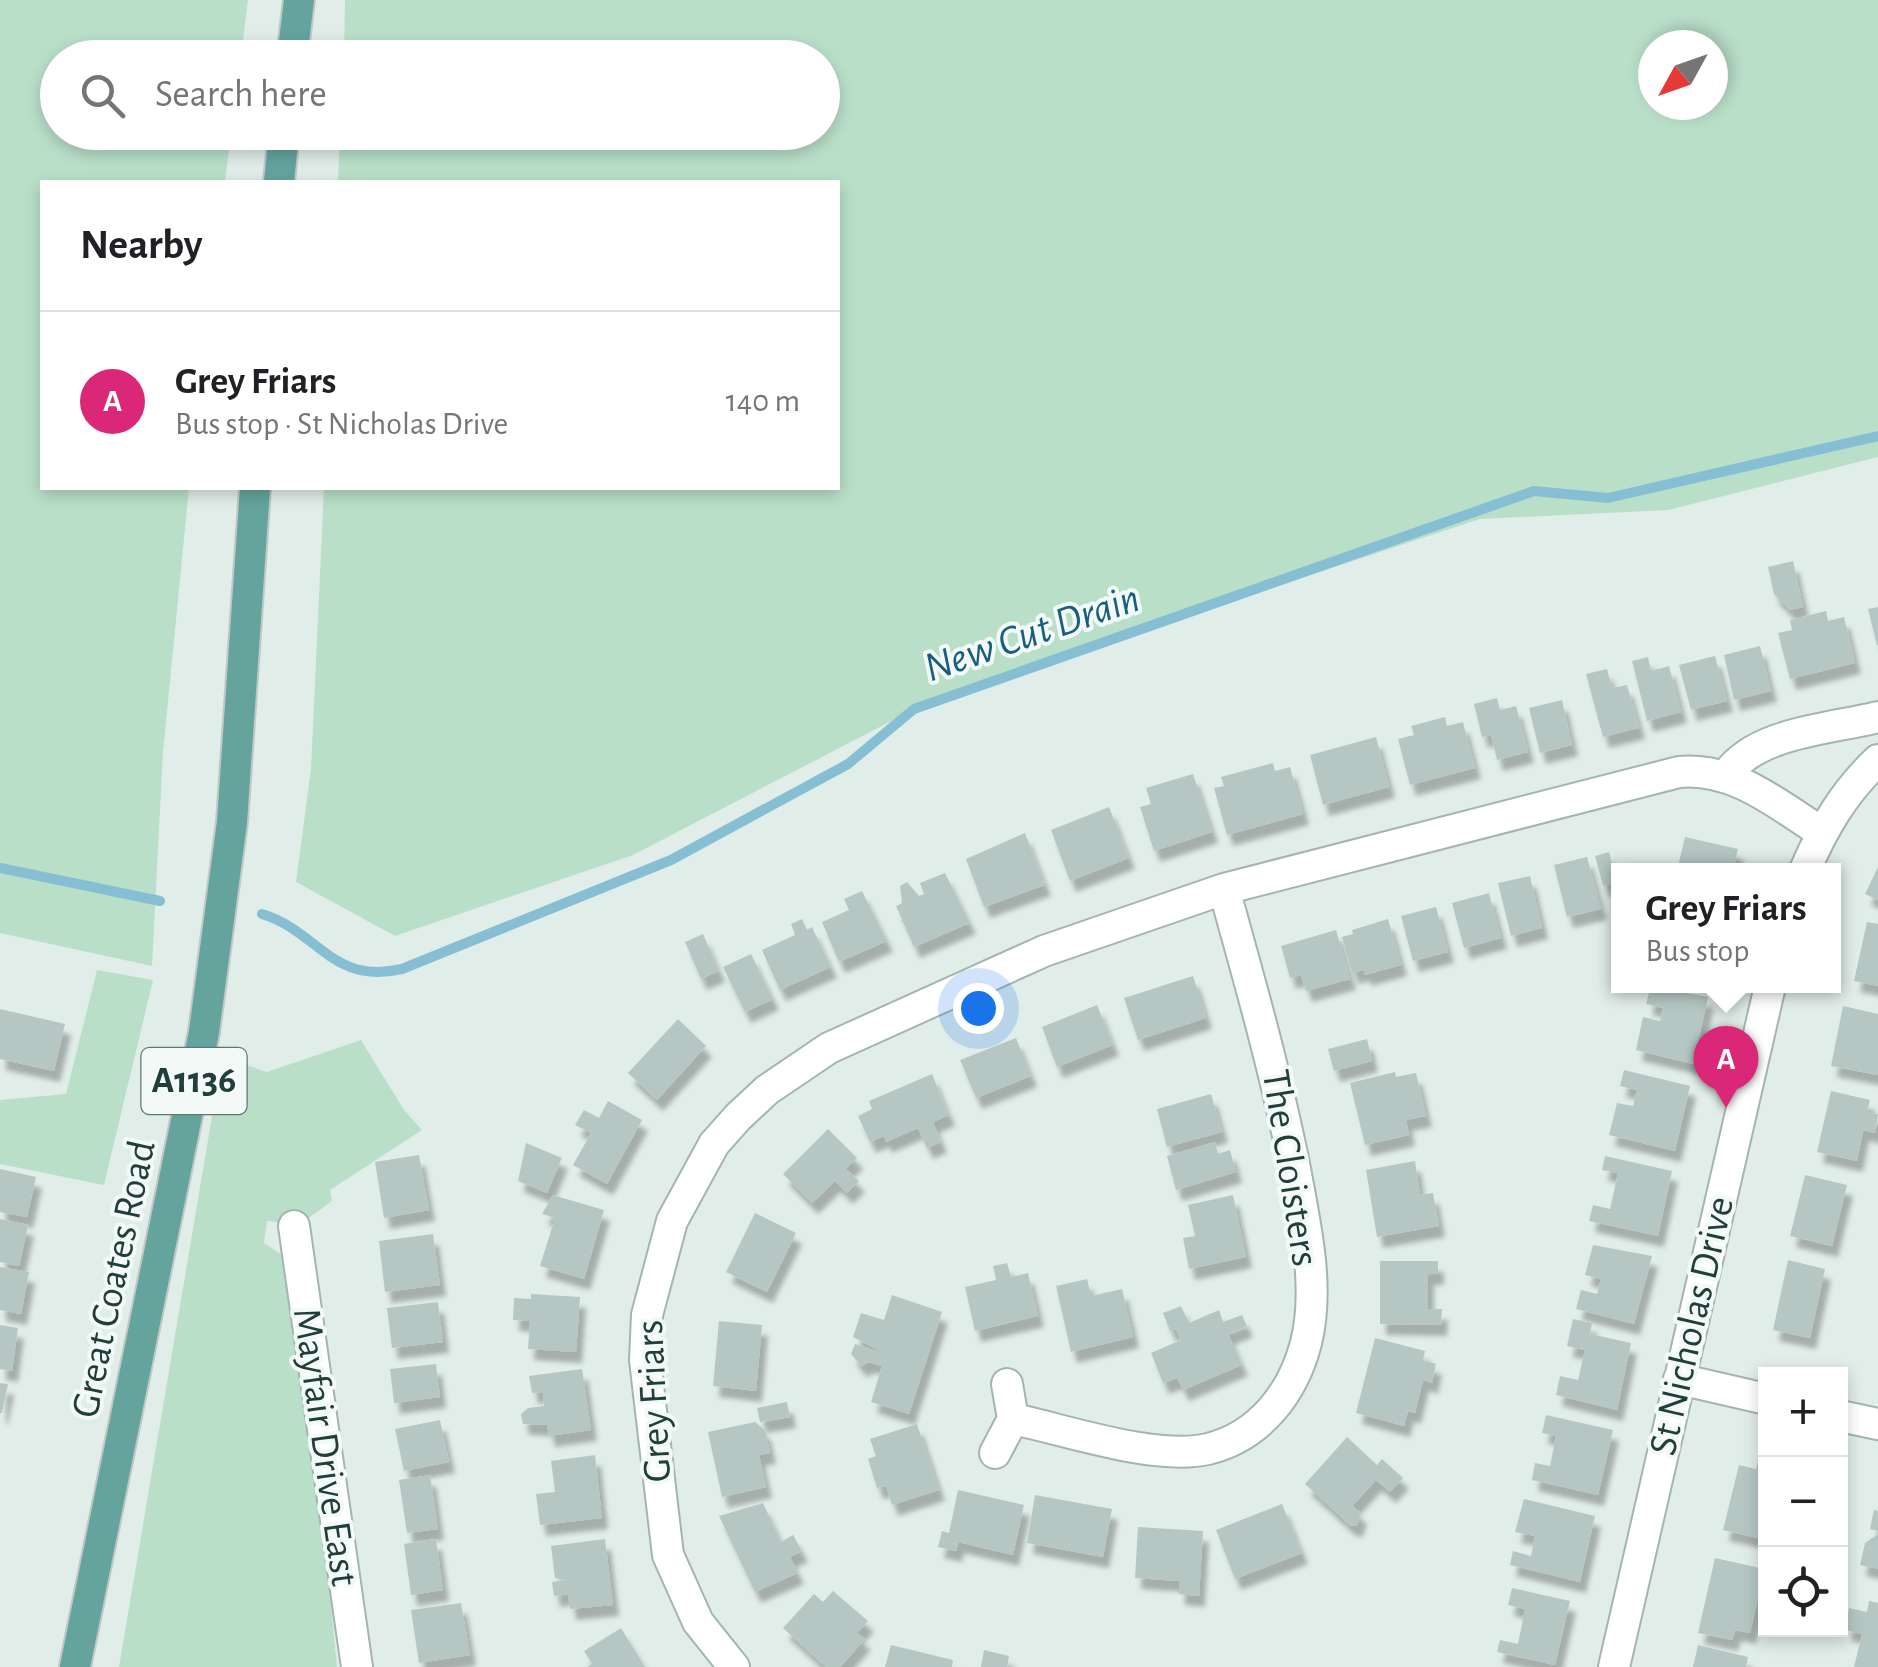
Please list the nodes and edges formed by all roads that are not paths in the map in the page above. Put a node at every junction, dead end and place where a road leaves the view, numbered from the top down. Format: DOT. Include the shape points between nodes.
graph roads {
  1 [pos="299,0"];
  2 [pos="294,40"];
  3 [pos="282,150"];
  4 [pos="278,180"];
  5 [pos="255,490"];
  6 [pos="1878,718"];
  7 [pos="1878,760"];
  8 [pos="1726,776"];
  9 [pos="1822,832"];
  10 [pos="1808,863"];
  11 [pos="1224,888"];
  12 [pos="1768,993"];
  13 [pos="294,1226"];
  14 [pos="1680,1379"];
  15 [pos="1007,1384"];
  16 [pos="1758,1396"];
  17 [pos="1848,1418"];
  18 [pos="1013,1419"];
  19 [pos="1878,1424"];
  20 [pos="994,1453"];
  21 [pos="75,1667"];
  22 [pos="357,1667"];
  23 [pos="734,1667"];
  24 [pos="1614,1667"];
  1 -- 2 [label="main road"];
  3 -- 4 [label="main road"];
  5 -- 21 [label="main road, Great Coates Road / A1136" via="232,822 210,993"];
  6 -- 8 [label="street" via="1765,745 1736,761"];
  7 -- 9 [label="street"];
  8 -- 9 [label="street, Grey Friars"];
  8 -- 11 [label="street, Grey Friars" via="1678,772"];
  9 -- 10 [label="street"];
  11 -- 18 [label="street, The Cloisters" via="1274,1066 1309,1244 1307,1340 1295,1376 1278,1406 1248,1432 1207,1449 1168,1451"];
  11 -- 23 [label="street, Grey Friars" via="1044,952 829,1048 767,1090 714,1144 672,1221 657,1267 644,1360 668,1555 698,1622"];
  12 -- 14 [label="street, St Nicholas Drive"];
  13 -- 22 [label="street, Mayfair Drive East"];
  14 -- 16 [label="street"];
  14 -- 24 [label="street, St Nicholas Drive"];
  15 -- 18 [label="street"];
  17 -- 19 [label="street"];
  18 -- 20 [label="street"];
}
